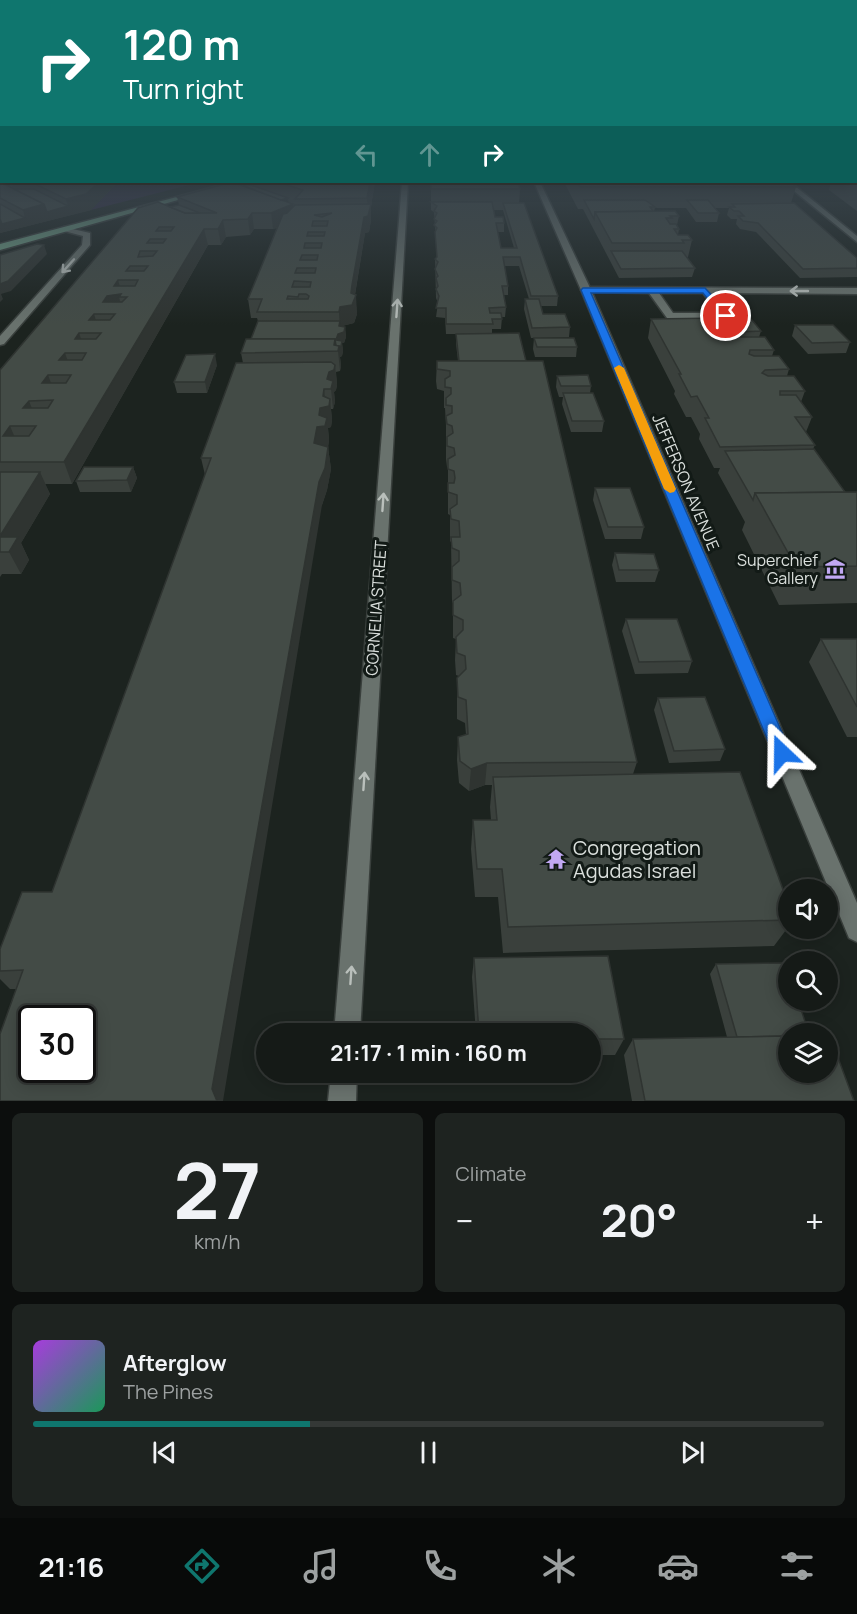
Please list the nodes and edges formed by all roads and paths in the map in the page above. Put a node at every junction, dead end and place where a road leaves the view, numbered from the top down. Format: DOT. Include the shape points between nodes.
graph roads {
  1 [pos="91,222"];
  2 [pos="402,222"];
  3 [pos="555,222"];
  4 [pos="835,222"];
  5 [pos="67,229"];
  6 [pos="857,240"];
  7 [pos="0,247"];
  8 [pos="586,290"];
  9 [pos="652,290"];
  10 [pos="705,290"];
  11 [pos="857,291"];
  12 [pos="0,342"];
  13 [pos="857,930"];
  14 [pos="348,1023"];
  15 [pos="343,1083"];
  16 [pos="342,1101"];
  1 -- 5 [label="main road"];
  14 -- 2 [label="street, CORNELIA STREET, one-way"];
  3 -- 8 [label="street, JEFFERSON AVENUE"];
  4 -- 6 [label="street"];
  5 -- 7 [label="main road"];
  5 -- 12 [label="street, one-way" via="87,235 86,245"];
  8 -- 9 [label="street"];
  8 -- 13 [label="street, JEFFERSON AVENUE"];
  9 -- 10 [label="street"];
  9 -- 10 [label="street" via="670,316 726,316"];
  11 -- 10 [label="street, one-way"];
  15 -- 16 [label="street"];
}
